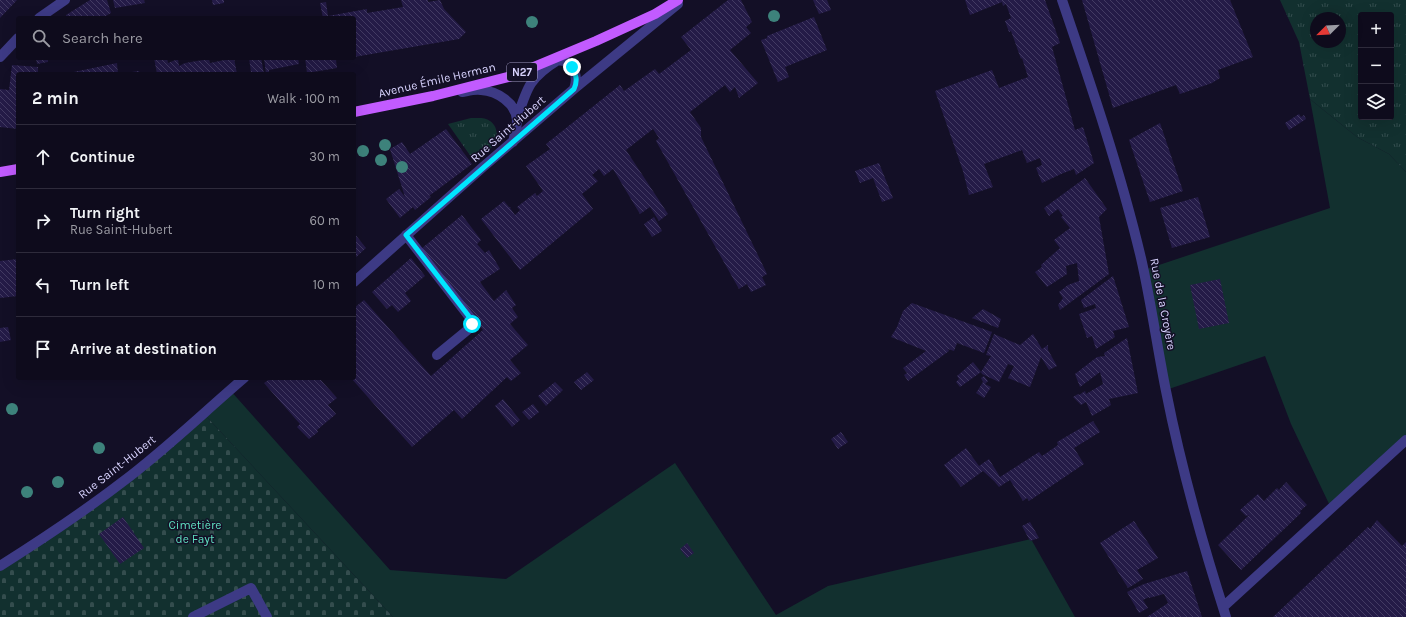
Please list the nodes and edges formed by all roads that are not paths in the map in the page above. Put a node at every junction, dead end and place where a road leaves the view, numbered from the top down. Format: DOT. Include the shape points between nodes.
graph roads {
  1 [pos="65,0"];
  2 [pos="678,0"];
  3 [pos="683,0"];
  4 [pos="1062,0"];
  5 [pos="43,16"];
  6 [pos="16,40"];
  7 [pos="586,46"];
  8 [pos="0,57"];
  9 [pos="557,60"];
  10 [pos="544,63"];
  11 [pos="574,89"];
  12 [pos="433,96"];
  13 [pos="356,112"];
  14 [pos="517,119"];
  15 [pos="513,142"];
  16 [pos="16,169"];
  17 [pos="0,172"];
  18 [pos="406,235"];
  19 [pos="356,280"];
  20 [pos="437,355"];
  21 [pos="242,380"];
  22 [pos="1406,440"];
  23 [pos="0,566"];
  24 [pos="1224,612"];
  25 [pos="193,617"];
  26 [pos="267,617"];
  1 -- 5 [label="street"];
  2 -- 7 [label="main road, Avenue Émile Herman / N27" via="655,14"];
  3 -- 11 [label="street, Rue Saint-Hubert"];
  4 -- 24 [label="street, Rue de la Croyère" via="1092,86 1134,231 1190,500"];
  6 -- 8 [label="street"];
  7 -- 9 [label="street"];
  7 -- 10 [label="main road, Avenue Émile Herman / N27"];
  9 -- 10 [label="street"];
  9 -- 11 [label="street" via="572,67 577,82"];
  9 -- 14 [label="street" via="542,70 531,83"];
  10 -- 12 [label="main road, Avenue Émile Herman / N27" via="512,76"];
  11 -- 15 [label="street, Rue Saint-Hubert"];
  12 -- 13 [label="main road, Avenue Émile Herman / N27"];
  12 -- 14 [label="street" via="481,90 496,93 513,107"];
  14 -- 15 [label="street"];
  15 -- 18 [label="street, Rue Saint-Hubert"];
  16 -- 17 [label="main road"];
  18 -- 19 [label="street, Rue Saint-Hubert"];
  18 -- 20 [label="street" via="471,319 470,328"];
  21 -- 23 [label="street, Rue Saint-Hubert" via="121,483 33,546"];
  22 -- 24 [label="street"];
  25 -- 26 [label="street" via="251,588"];
}
